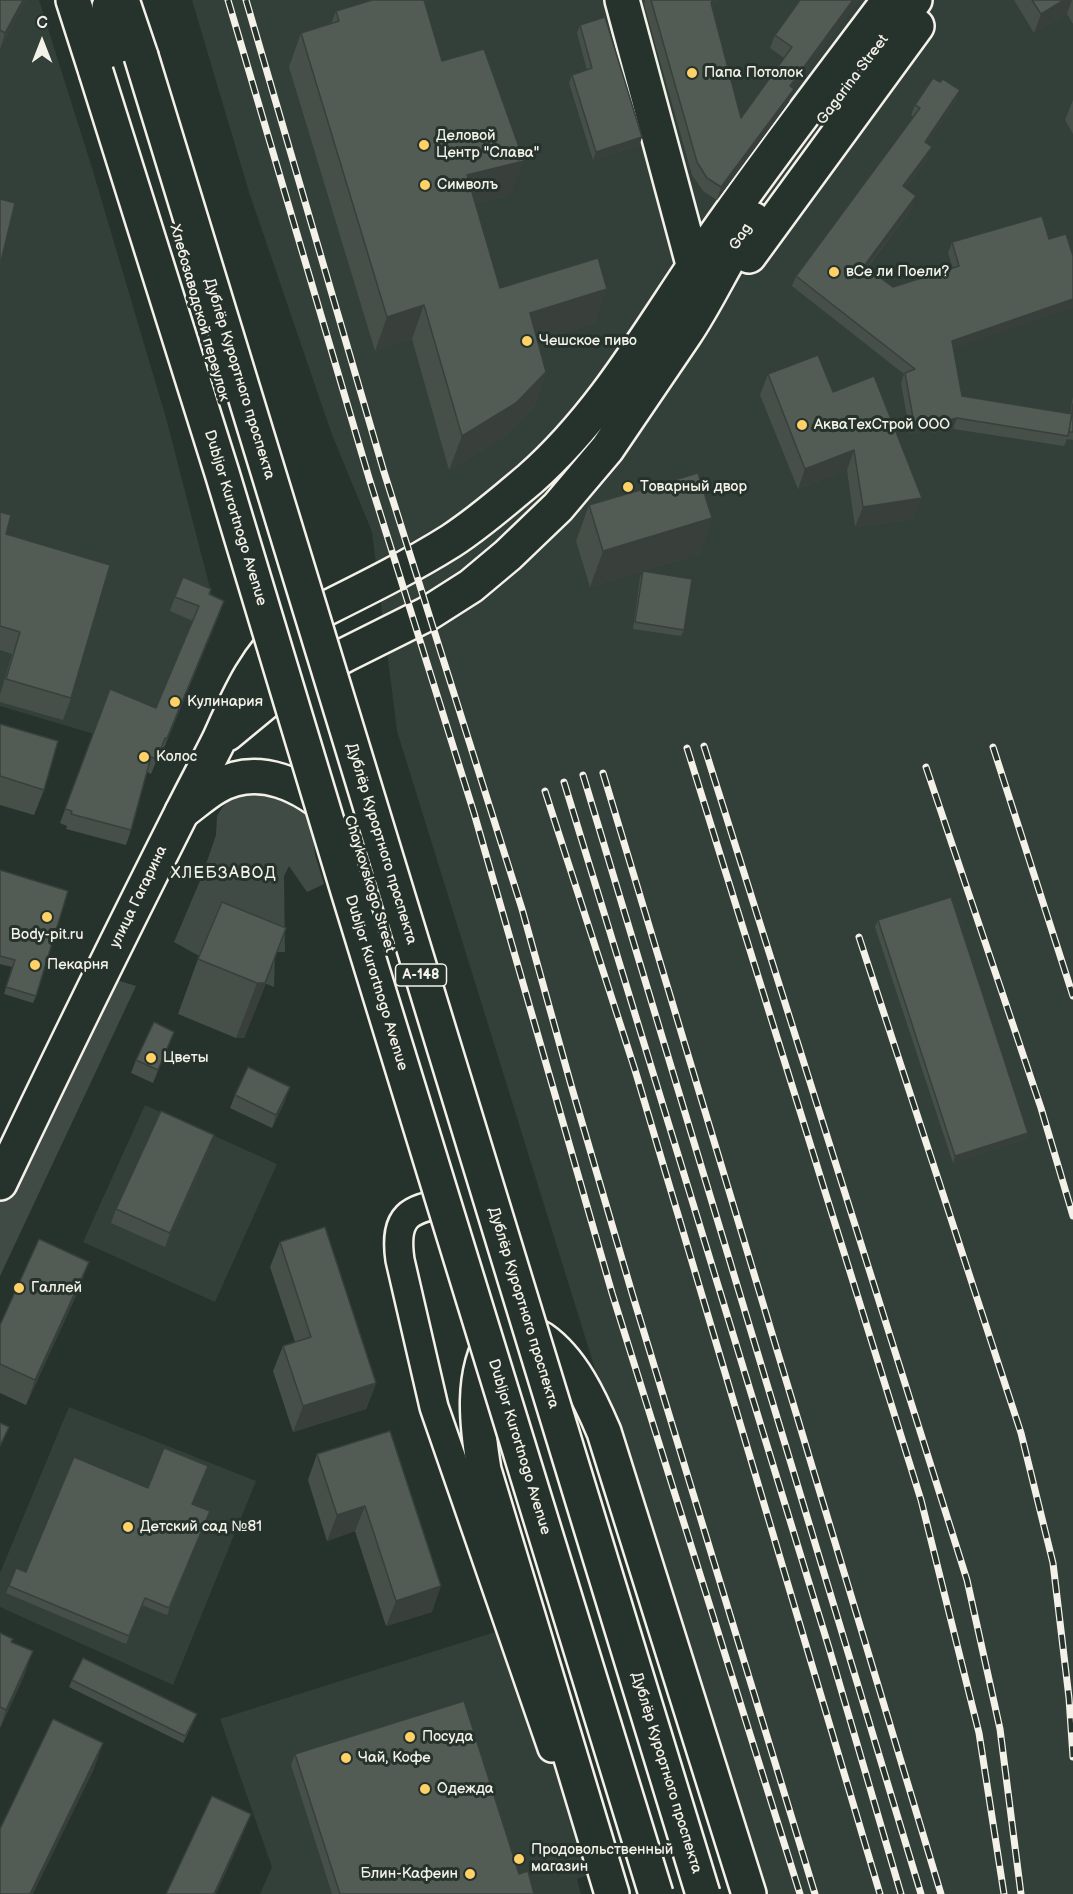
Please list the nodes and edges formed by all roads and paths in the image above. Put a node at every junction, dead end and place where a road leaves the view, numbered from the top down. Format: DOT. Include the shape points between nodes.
graph roads {
  1 [pos="73,0"];
  2 [pos="107,0"];
  3 [pos="122,0"];
  4 [pos="622,0"];
  5 [pos="889,0"];
  6 [pos="915,0"];
  7 [pos="937,0"];
  8 [pos="792,161"];
  9 [pos="694,268"];
  10 [pos="697,316"];
  11 [pos="291,626"];
  12 [pos="305,676"];
  13 [pos="217,743"];
  14 [pos="182,812"];
  15 [pos="354,837"];
  16 [pos="0,1183"];
  17 [pos="468,1197"];
  18 [pos="501,1313"];
  19 [pos="588,1858"];
  20 [pos="612,1894"];
  21 [pos="656,1894"];
  22 [pos="677,1894"];
  23 [pos="703,1894"];
  24 [pos="749,1894"];
  1 -- 21 [label="main road, Dubljor Kurortnogo Avenue / А-148, bridge" via="222,472"];
  2 -- 11 [label="main road, Хлебозаводской переулок"];
  3 -- 23 [label="main road, Дублёр Курортного проспекта / А-148, bridge"];
  4 -- 9 [label="main road"];
  5 -- 9 [label="main road" via="776,150"];
  6 -- 8 [label="main road, Gagarina Street"];
  7 -- 10 [label="main road" via="750,255"];
  8 -- 10 [label="main road, Gag" via="734,246"];
  9 -- 11 [label="main road" via="594,412 532,477 452,540"];
  10 -- 12 [label="main road" via="607,449 558,507 508,555 471,586 427,614"];
  11 -- 12 [label="main road, Chaykovskogo Street"];
  11 -- 13 [label="main road" via="260,657"];
  12 -- 13 [label="main road" via="255,708"];
  12 -- 15 [label="main road, Chaykovskogo Street"];
  13 -- 14 [label="main road, улица Гагарина"];
  14 -- 15 [label="main road" via="218,786 236,779 261,777 287,781 317,798"];
  14 -- 16 [label="main road, улица Гагарина"];
  15 -- 17 [label="main road, Chaykovskogo Street"];
  17 -- 18 [label="main road, Chaykovskogo Street"];
  17 -- 19 [label="street" via="412,1212 404,1219 399,1229 400,1260 434,1407"];
  18 -- 20 [label="main road" via="501,1324 489,1344 480,1377 479,1440 484,1470"];
  18 -- 22 [label="main road, Chaykovskogo Street"];
  18 -- 24 [label="main road" via="514,1327 544,1341 560,1357 595,1411"];
}
